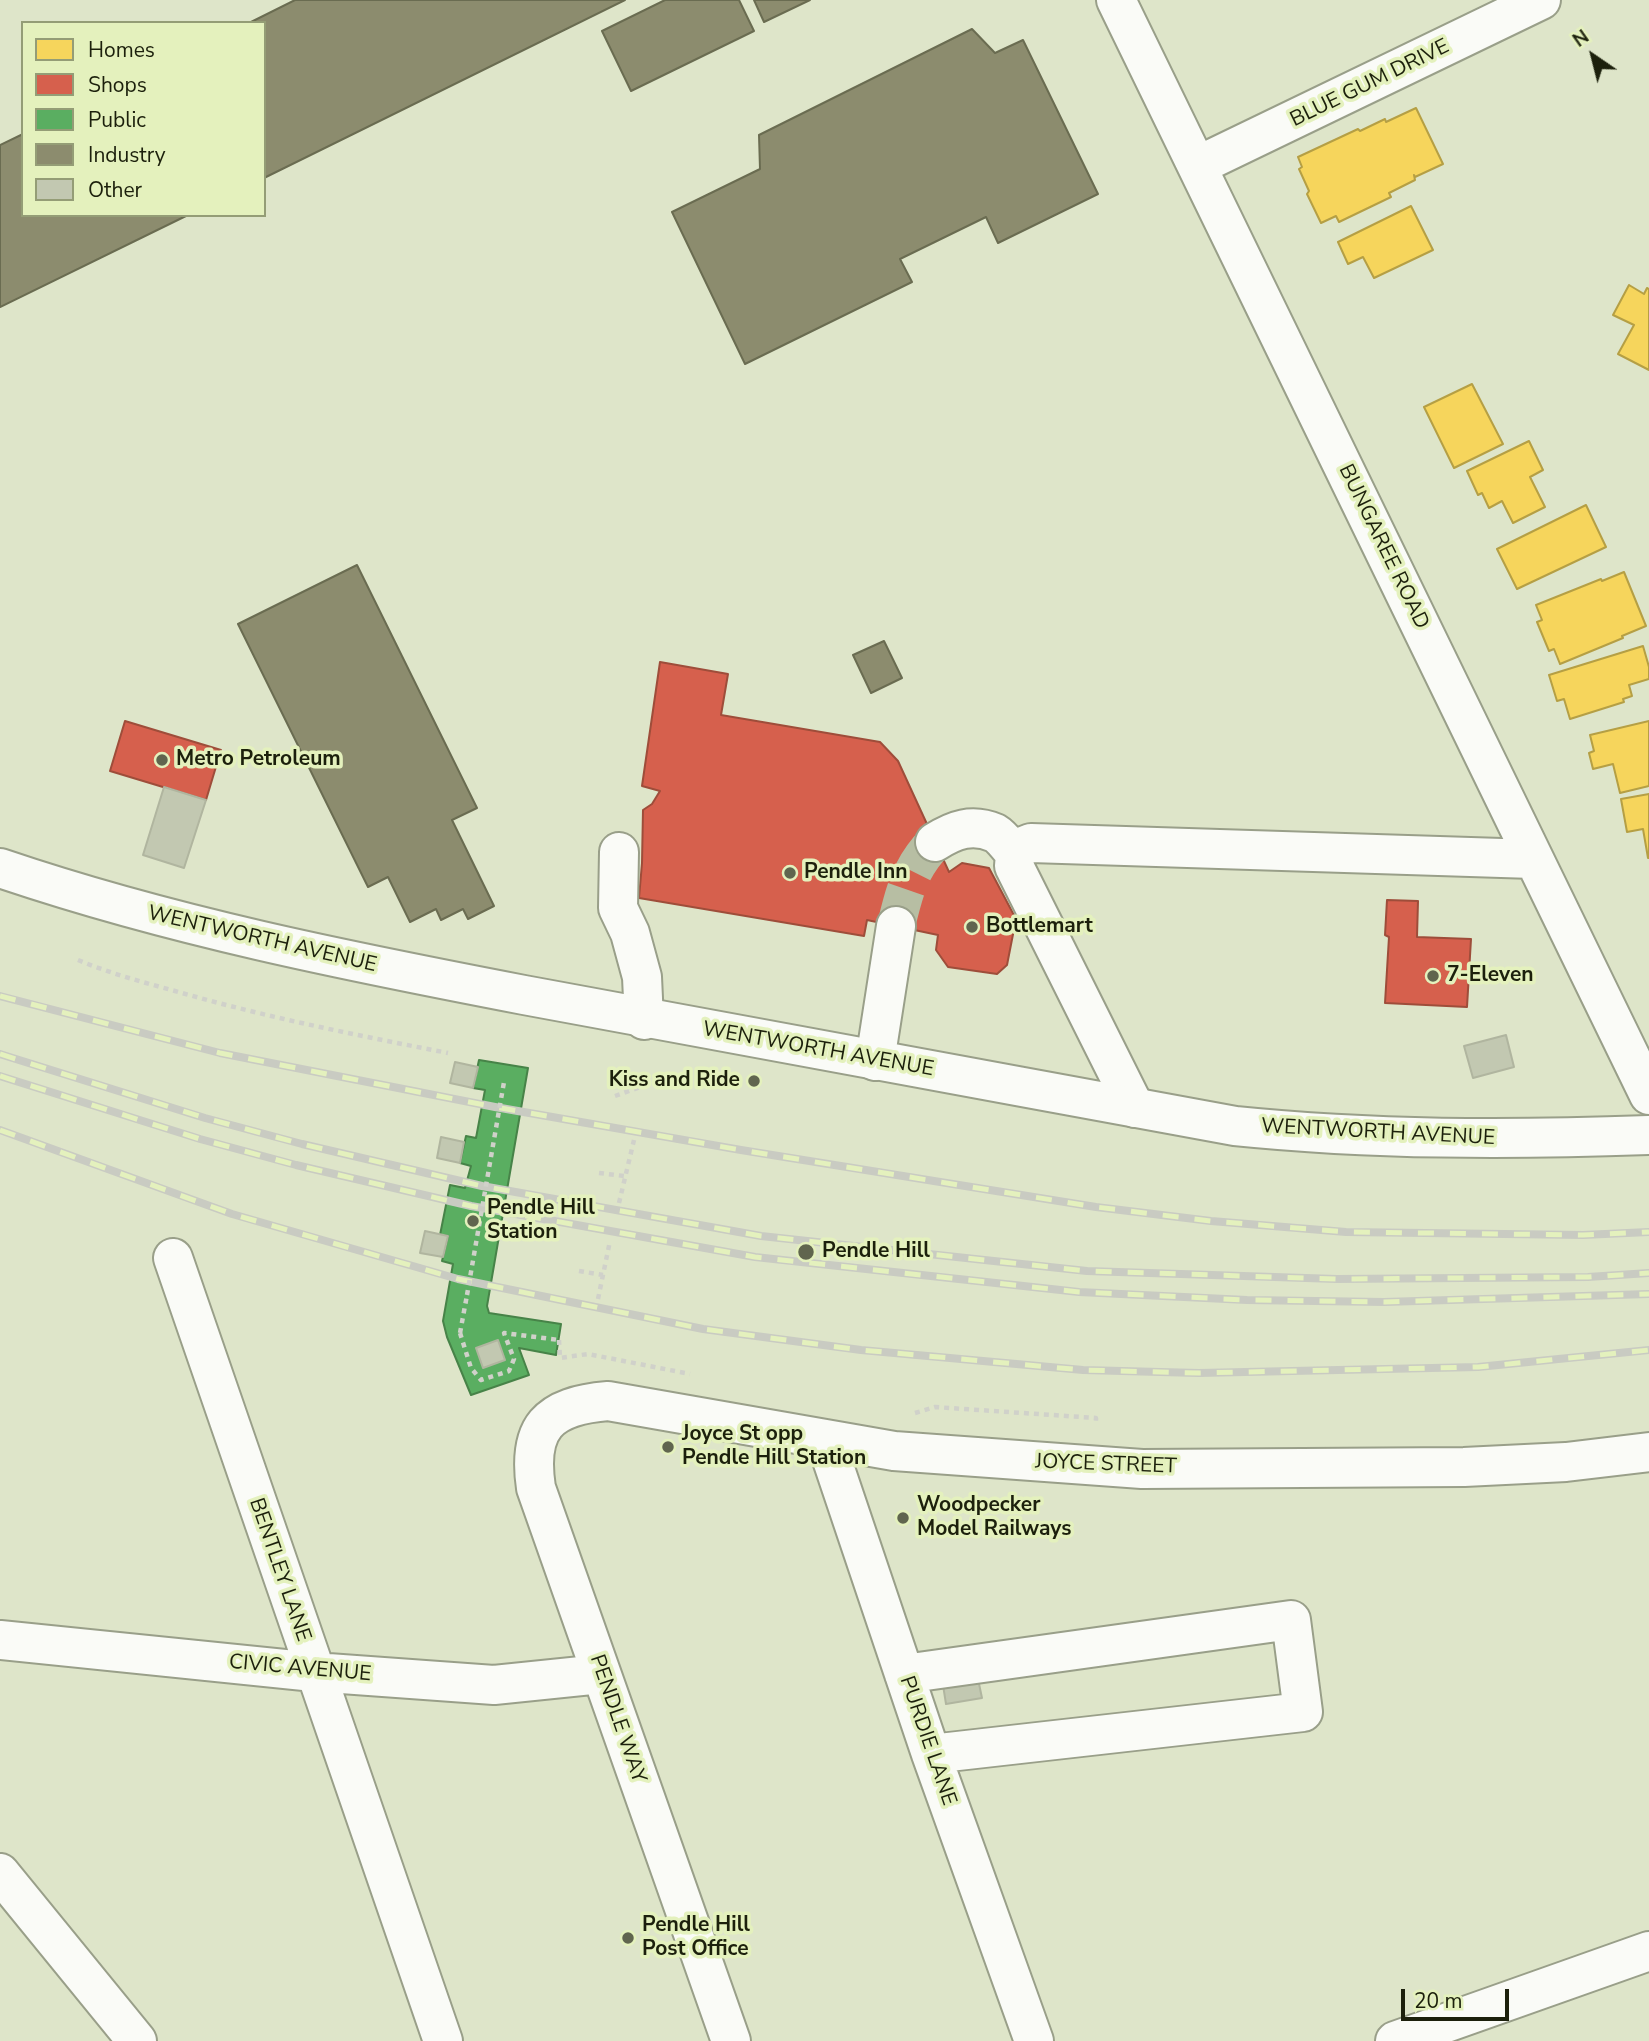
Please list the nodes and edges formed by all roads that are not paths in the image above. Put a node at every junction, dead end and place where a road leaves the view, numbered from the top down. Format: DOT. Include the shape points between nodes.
graph roads {
  1 [pos="1116,0"];
  2 [pos="1541,0"];
  3 [pos="1198,166"];
  4 [pos="935,842"];
  5 [pos="619,852"];
  6 [pos="1015,854"];
  7 [pos="1533,859"];
  8 [pos="0,868"];
  9 [pos="896,926"];
  10 [pos="644,1020"];
  11 [pos="875,1061"];
  12 [pos="1649,1095"];
  13 [pos="1135,1108"];
  14 [pos="1649,1135"];
  15 [pos="173,1258"];
  16 [pos="569,1408"];
  17 [pos="825,1439"];
  18 [pos="1649,1452"];
  19 [pos="0,1640"];
  20 [pos="314,1672"];
  21 [pos="601,1674"];
  22 [pos="904,1674"];
  23 [pos="931,1754"];
  24 [pos="0,1873"];
  25 [pos="1649,1951"];
  26 [pos="137,2041"];
  27 [pos="443,2041"];
  28 [pos="731,2041"];
  29 [pos="1034,2041"];
  30 [pos="1395,2041"];
  1 -- 3 [label="street, BUNGAREE ROAD"];
  2 -- 3 [label="street, BLUE GUM DRIVE"];
  3 -- 7 [label="street, BUNGAREE ROAD"];
  4 -- 6 [label="street" via="954,830 976,829 997,834"];
  5 -- 10 [label="street" via="618,908 642,977"];
  6 -- 7 [label="street" via="1031,843"];
  6 -- 13 [label="street" via="1014,866"];
  7 -- 12 [label="street, BUNGAREE ROAD"];
  8 -- 10 [label="street, WENTWORTH AVENUE" via="215,931"];
  9 -- 11 [label="street"];
  10 -- 11 [label="street, WENTWORTH AVENUE"];
  11 -- 13 [label="street, WENTWORTH AVENUE"];
  13 -- 14 [label="street, WENTWORTH AVENUE" via="1321,1135 1518,1139"];
  15 -- 20 [label="street, BENTLEY LANE"];
  16 -- 17 [label="street, JOYCE STREET" via="608,1401"];
  16 -- 21 [label="street, PENDLE WAY" via="539,1432 533,1464 536,1488"];
  17 -- 18 [label="street, JOYCE STREET" via="894,1451 1142,1469 1464,1467"];
  17 -- 22 [label="street, PURDIE LANE"];
  19 -- 20 [label="street, CIVIC AVENUE"];
  20 -- 21 [label="street, CIVIC AVENUE" via="494,1685"];
  20 -- 27 [label="street, BENTLEY LANE"];
  21 -- 28 [label="street, PENDLE WAY"];
  22 -- 23 [label="street, PURDIE LANE"];
  22 -- 23 [label="street" via="1291,1620 1303,1712"];
  23 -- 29 [label="street, PURDIE LANE"];
  24 -- 26 [label="street"];
  25 -- 30 [label="street"];
}
